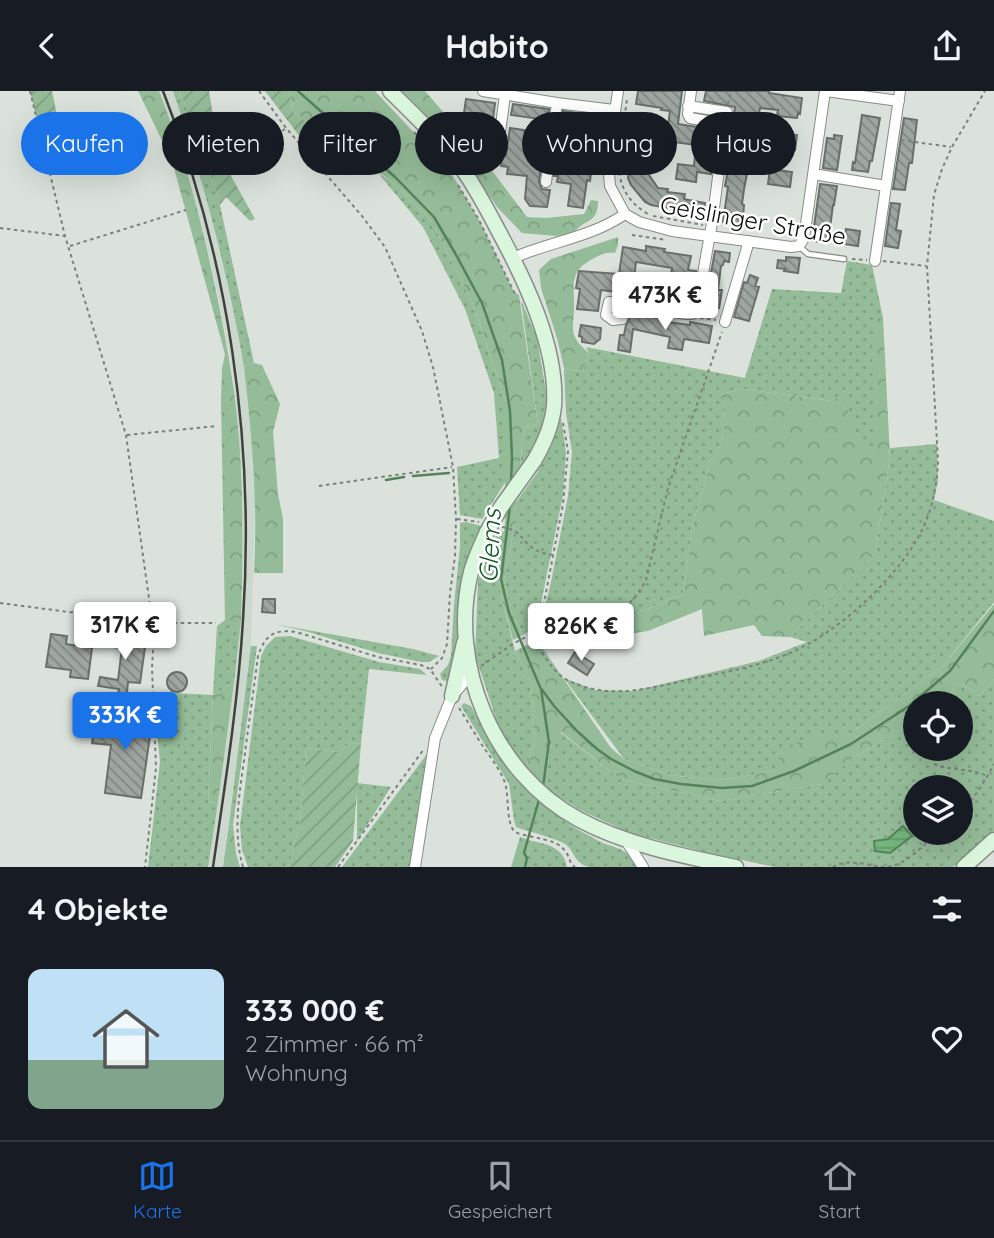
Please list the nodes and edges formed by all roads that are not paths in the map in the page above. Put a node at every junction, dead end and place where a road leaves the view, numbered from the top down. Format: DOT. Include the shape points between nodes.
graph roads {
  1 [pos="390,91"];
  2 [pos="483,91"];
  3 [pos="618,91"];
  4 [pos="691,91"];
  5 [pos="826,91"];
  6 [pos="505,95"];
  7 [pos="533,95"];
  8 [pos="899,96"];
  9 [pos="557,103"];
  10 [pos="688,106"];
  11 [pos="614,110"];
  12 [pos="503,112"];
  13 [pos="727,112"];
  14 [pos="691,118"];
  15 [pos="813,174"];
  16 [pos="718,175"];
  17 [pos="546,182"];
  18 [pos="886,186"];
  19 [pos="625,214"];
  20 [pos="709,237"];
  21 [pos="749,241"];
  22 [pos="799,246"];
  23 [pos="513,258"];
  24 [pos="844,259"];
  25 [pos="875,261"];
  26 [pos="626,306"];
  27 [pos="725,322"];
  28 [pos="466,638"];
  29 [pos="472,673"];
  30 [pos="452,696"];
  31 [pos="625,839"];
  32 [pos="994,840"];
  33 [pos="653,847"];
  34 [pos="415,867"];
  35 [pos="646,867"];
  36 [pos="736,867"];
  37 [pos="964,867"];
  1 -- 23 [label="main road" via="462,168"];
  2 -- 6 [label="street"];
  3 -- 11 [label="street, Geislinger Straße"];
  4 -- 10 [label="street"];
  5 -- 8 [label="street"];
  5 -- 15 [label="street"];
  6 -- 7 [label="street"];
  6 -- 12 [label="street"];
  7 -- 9 [label="street"];
  8 -- 18 [label="street"];
  9 -- 11 [label="street"];
  9 -- 17 [label="street"];
  10 -- 13 [label="street"];
  10 -- 14 [label="street"];
  11 -- 19 [label="street, Geislinger Straße" via="609,179"];
  15 -- 18 [label="street"];
  15 -- 22 [label="street"];
  16 -- 20 [label="street"];
  18 -- 25 [label="street"];
  19 -- 20 [label="street, Geislinger Straße" via="654,227"];
  19 -- 23 [label="street, Geislinger Straße" via="594,232"];
  20 -- 21 [label="street, Geislinger Straße"];
  20 -- 26 [label="street" via="692,314"];
  21 -- 22 [label="street, Geislinger Straße"];
  21 -- 27 [label="street"];
  22 -- 24 [label="lane, Geislinger Straße" via="808,254"];
  23 -- 28 [label="main road, bridge" via="536,309 548,351 554,405 547,436 476,556 467,600"];
  28 -- 29 [label="main road"];
  28 -- 30 [label="main road"];
  29 -- 30 [label="street"];
  29 -- 31 [label="main road" via="498,741 533,786 576,818"];
  30 -- 34 [label="street" via="435,738"];
  31 -- 33 [label="main road"];
  31 -- 35 [label="street"];
  32 -- 37 [label="main road"];
  33 -- 35 [label="street"];
  33 -- 36 [label="main road"];
}
